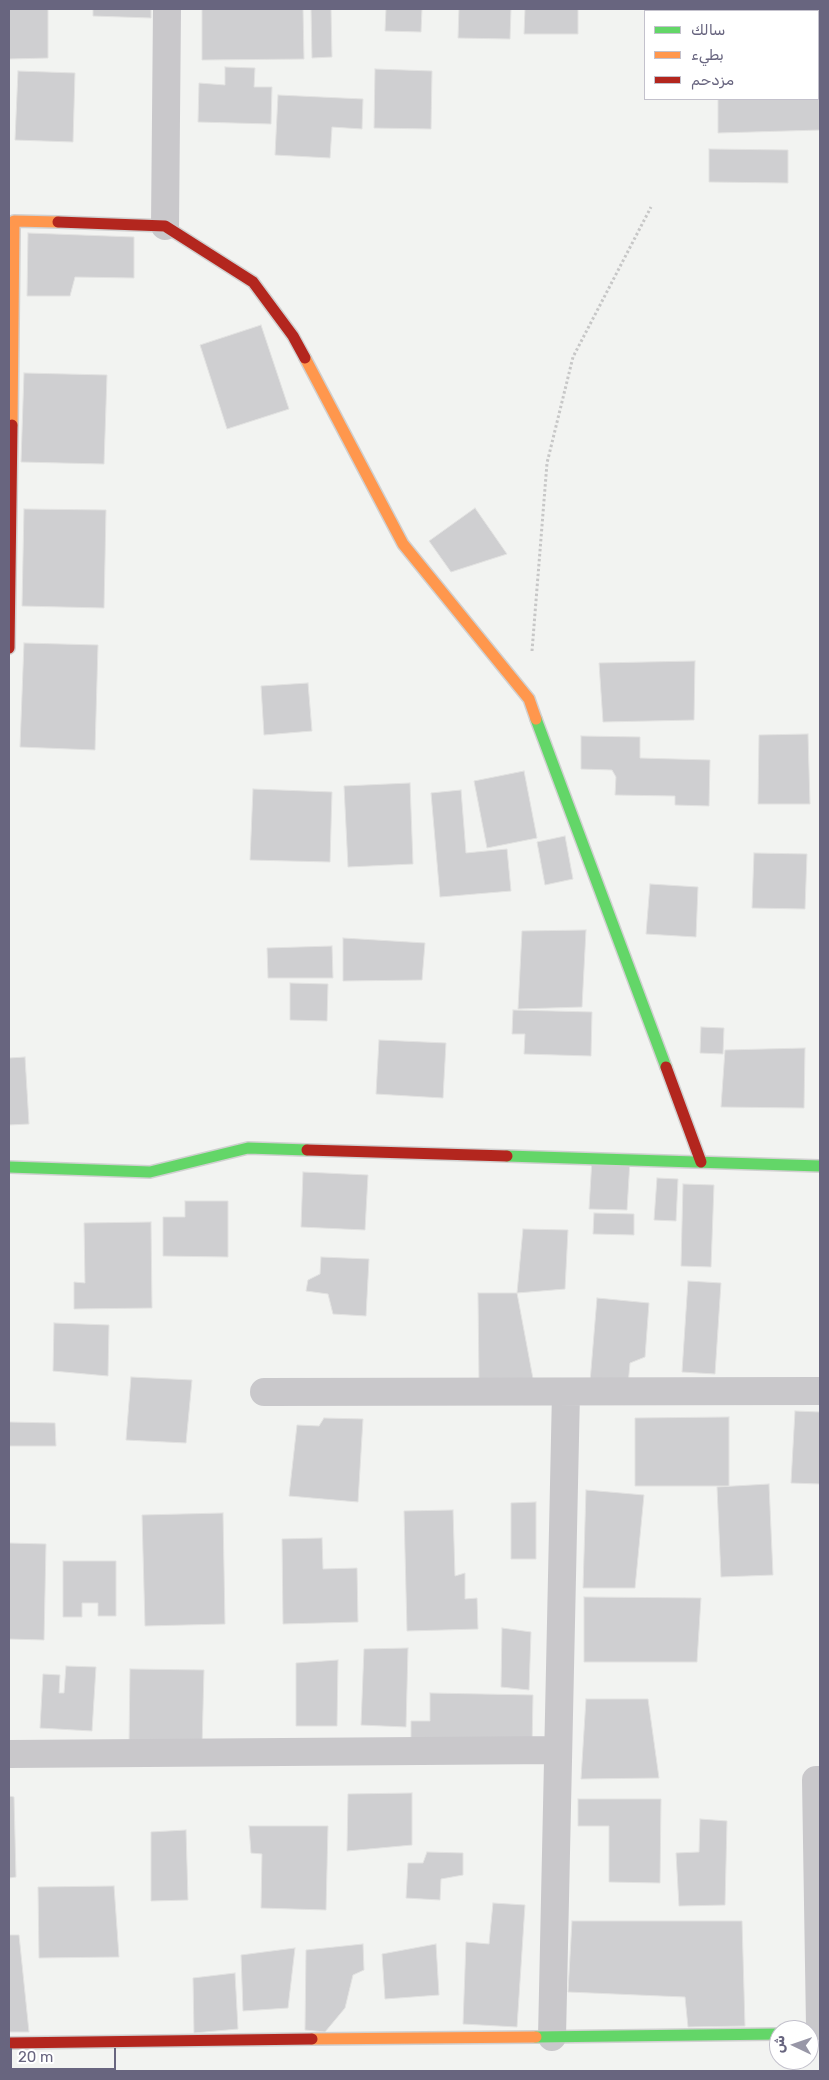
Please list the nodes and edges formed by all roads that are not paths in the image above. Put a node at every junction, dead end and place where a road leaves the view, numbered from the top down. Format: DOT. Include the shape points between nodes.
graph roads {
  1 [pos="167,9"];
  2 [pos="11,220"];
  3 [pos="165,226"];
  4 [pos="9,648"];
  5 [pos="701,1162"];
  6 [pos="820,1166"];
  7 [pos="9,1167"];
  8 [pos="820,1391"];
  9 [pos="264,1392"];
  10 [pos="566,1392"];
  11 [pos="558,1750"];
  12 [pos="9,1754"];
  13 [pos="820,1780"];
  14 [pos="820,2026"];
  15 [pos="769,2034"];
  16 [pos="552,2037"];
  17 [pos="9,2043"];
  1 -- 3 [label="street"];
  2 -- 3 [label="street"];
  2 -- 4 [label="street"];
  3 -- 5 [label="street" via="253,282 293,336 403,544 529,699"];
  5 -- 6 [label="street"];
  5 -- 7 [label="street" via="248,1148 150,1172"];
  8 -- 10 [label="street"];
  9 -- 10 [label="street"];
  10 -- 11 [label="street"];
  11 -- 12 [label="street"];
  11 -- 16 [label="street"];
  13 -- 14 [label="street" via="816,1780"];
  15 -- 16 [label="street"];
  16 -- 17 [label="street"];
}
